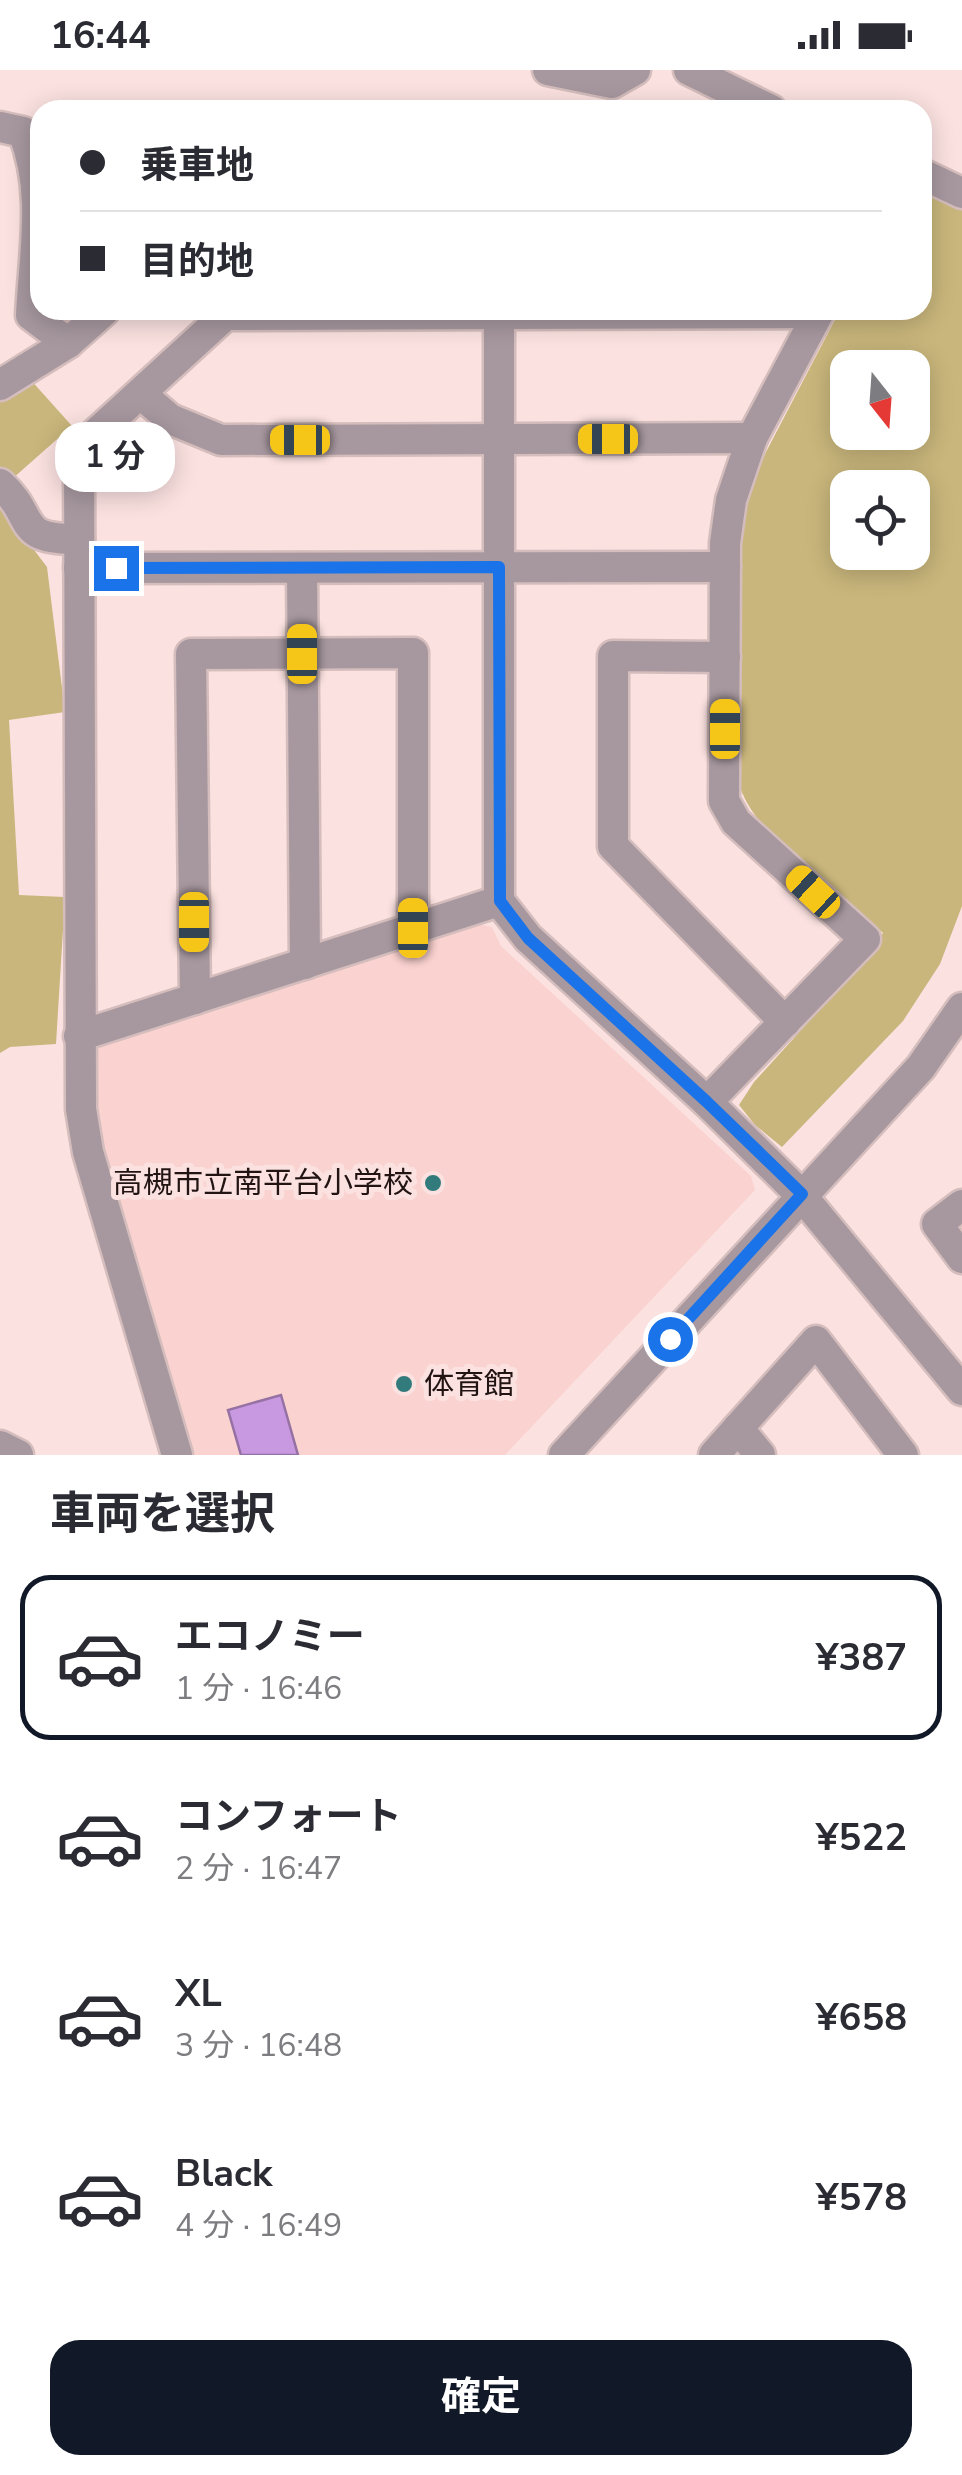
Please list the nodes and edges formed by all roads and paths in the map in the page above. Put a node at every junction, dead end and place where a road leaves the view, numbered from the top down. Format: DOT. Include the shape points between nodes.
graph roads {
  1 [pos="548,70"];
  2 [pos="635,70"];
  3 [pos="689,70"];
  4 [pos="750,100"];
  5 [pos="0,126"];
  6 [pos="30,149"];
  7 [pos="932,179"];
  8 [pos="962,193"];
  9 [pos="38,320"];
  10 [pos="93,320"];
  11 [pos="221,320"];
  12 [pos="499,320"];
  13 [pos="814,320"];
  14 [pos="68,342"];
  15 [pos="0,385"];
  16 [pos="141,394"];
  17 [pos="752,438"];
  18 [pos="499,439"];
  19 [pos="0,484"];
  20 [pos="79,554"];
  21 [pos="725,566"];
  22 [pos="499,567"];
  23 [pos="302,568"];
  24 [pos="302,654"];
  25 [pos="725,657"];
  26 [pos="500,901"];
  27 [pos="413,928"];
  28 [pos="305,964"];
  29 [pos="195,999"];
  30 [pos="962,1008"];
  31 [pos="785,1022"];
  32 [pos="79,1036"];
  33 [pos="707,1102"];
  34 [pos="802,1194"];
  35 [pos="962,1205"];
  36 [pos="962,1258"];
  37 [pos="962,1390"];
  38 [pos="738,1428"];
  39 [pos="0,1446"];
  40 [pos="18,1455"];
  41 [pos="177,1455"];
  42 [pos="564,1455"];
  43 [pos="714,1455"];
  44 [pos="760,1455"];
  45 [pos="904,1455"];
  1 -- 2 [label="street" via="612,83"];
  3 -- 4 [label="street"];
  5 -- 6 [label="street" via="23,132"];
  7 -- 8 [label="street"];
  9 -- 14 [label="street"];
  10 -- 14 [label="street"];
  11 -- 16 [label="street"];
  12 -- 18 [label="street"];
  13 -- 17 [label="street"];
  14 -- 15 [label="street"];
  16 -- 18 [label="street" via="170,419 221,440"];
  16 -- 20 [label="street" via="80,449"];
  17 -- 18 [label="street"];
  17 -- 21 [label="street" via="731,500"];
  18 -- 22 [label="street"];
  19 -- 20 [label="street" via="29,527"];
  20 -- 23 [label="street"];
  20 -- 32 [label="street"];
  21 -- 22 [label="street"];
  21 -- 25 [label="street"];
  22 -- 23 [label="street"];
  22 -- 26 [label="street"];
  23 -- 24 [label="street"];
  24 -- 27 [label="street" via="413,654"];
  24 -- 28 [label="street"];
  24 -- 29 [label="street" via="191,654"];
  25 -- 31 [label="street" via="724,801 736,822 865,939"];
  25 -- 31 [label="street" via="613,656 613,846"];
  26 -- 27 [label="street"];
  26 -- 33 [label="street" via="528,938"];
  27 -- 28 [label="street"];
  28 -- 29 [label="street"];
  29 -- 32 [label="street"];
  30 -- 34 [label="street" via="921,1067"];
  31 -- 33 [label="street"];
  32 -- 41 [label="street" via="88,1152"];
  33 -- 34 [label="street"];
  34 -- 37 [label="street"];
  34 -- 42 [label="street"];
  35 -- 36 [label="street" via="937,1224"];
  38 -- 43 [label="street"];
  38 -- 44 [label="street"];
  38 -- 45 [label="street" via="816,1341"];
  39 -- 40 [label="street"];
}
